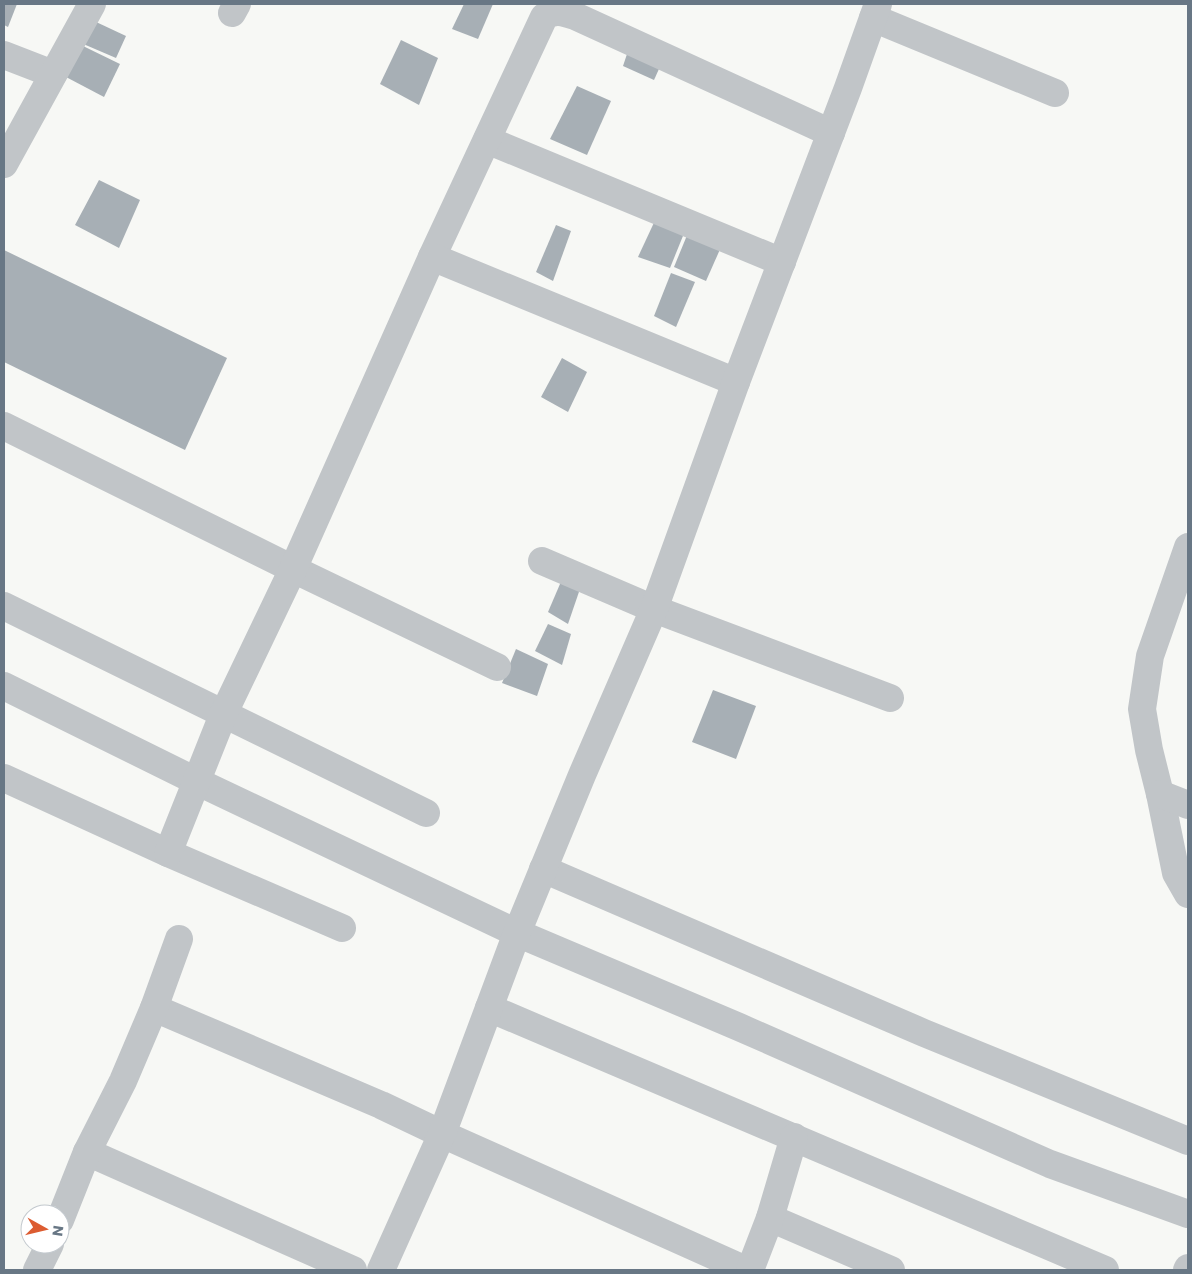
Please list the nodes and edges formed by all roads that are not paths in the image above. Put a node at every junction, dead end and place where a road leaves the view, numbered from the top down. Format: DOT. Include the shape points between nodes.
graph roads {
  1 [pos="92,4"];
  2 [pos="876,11"];
  3 [pos="4,55"];
  4 [pos="53,74"];
  5 [pos="1056,93"];
  6 [pos="831,133"];
  7 [pos="487,140"];
  8 [pos="4,164"];
  9 [pos="432,257"];
  10 [pos="782,262"];
  11 [pos="736,382"];
  12 [pos="4,426"];
  13 [pos="1188,547"];
  14 [pos="542,562"];
  15 [pos="292,569"];
  16 [pos="4,606"];
  17 [pos="654,609"];
  18 [pos="497,667"];
  19 [pos="4,686"];
  20 [pos="890,698"];
  21 [pos="223,715"];
  22 [pos="4,778"];
  23 [pos="196,781"];
  24 [pos="1160,794"];
  25 [pos="1188,805"];
  26 [pos="426,813"];
  27 [pos="168,854"];
  28 [pos="543,869"];
  29 [pos="1188,894"];
  30 [pos="342,928"];
  31 [pos="516,934"];
  32 [pos="179,939"];
  33 [pos="154,1008"];
  34 [pos="489,1008"];
  35 [pos="442,1134"];
  36 [pos="794,1137"];
  37 [pos="1188,1141"];
  38 [pos="87,1152"];
  39 [pos="66,1204"];
  40 [pos="1188,1214"];
  41 [pos="770,1218"];
  42 [pos="45,1254"];
  43 [pos="849,1262"];
  44 [pos="37,1270"];
  45 [pos="352,1270"];
  46 [pos="381,1270"];
  47 [pos="748,1270"];
  48 [pos="890,1270"];
  49 [pos="1105,1270"];
  1 -- 4 [label="street"];
  2 -- 5 [label="street"];
  2 -- 6 [label="street"];
  3 -- 4 [label="street"];
  4 -- 8 [label="street"];
  6 -- 7 [label="street" via="574,16 556,11 544,16"];
  6 -- 10 [label="street"];
  7 -- 9 [label="street"];
  7 -- 10 [label="street"];
  9 -- 11 [label="street"];
  9 -- 15 [label="street"];
  10 -- 11 [label="street"];
  11 -- 17 [label="street"];
  12 -- 15 [label="street"];
  13 -- 24 [label="street" via="1150,656 1142,709 1148,750"];
  14 -- 17 [label="street"];
  15 -- 18 [label="street"];
  15 -- 21 [label="street"];
  16 -- 21 [label="street"];
  17 -- 20 [label="street"];
  17 -- 28 [label="street"];
  19 -- 23 [label="street"];
  21 -- 23 [label="street"];
  21 -- 26 [label="street"];
  22 -- 27 [label="street"];
  23 -- 27 [label="street"];
  23 -- 31 [label="street"];
  24 -- 25 [label="street"];
  24 -- 29 [label="street" via="1176,874"];
  27 -- 30 [label="street"];
  28 -- 31 [label="street"];
  28 -- 37 [label="street" via="924,1033"];
  31 -- 34 [label="street"];
  31 -- 40 [label="street" via="739,1027 1050,1164"];
  32 -- 33 [label="street"];
  33 -- 35 [label="street"];
  33 -- 38 [label="street" via="123,1081"];
  34 -- 35 [label="street"];
  34 -- 36 [label="street"];
  35 -- 46 [label="street"];
  35 -- 47 [label="street"];
  36 -- 41 [label="street"];
  36 -- 49 [label="street"];
  38 -- 39 [label="street"];
  38 -- 45 [label="street"];
  41 -- 43 [label="street"];
  41 -- 47 [label="street"];
  42 -- 44 [label="street"];
  43 -- 48 [label="street"];
}
